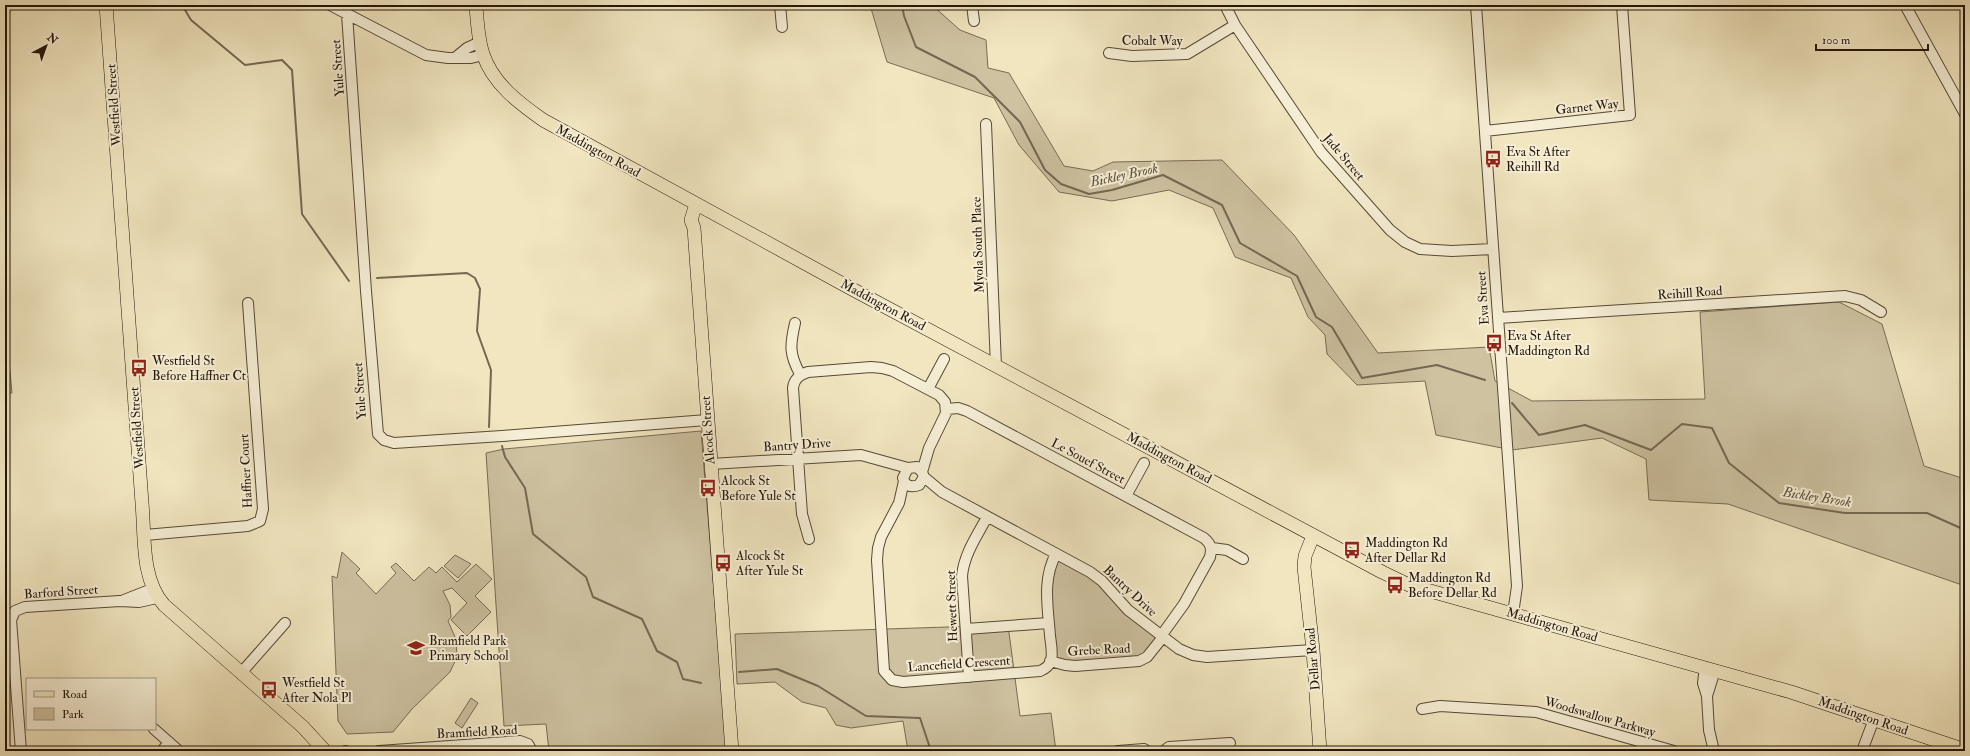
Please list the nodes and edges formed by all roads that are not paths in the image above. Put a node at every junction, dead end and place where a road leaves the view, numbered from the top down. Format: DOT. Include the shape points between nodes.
graph roads {
  1 [pos="106,5"];
  2 [pos="330,5"];
  3 [pos="476,5"];
  4 [pos="780,5"];
  5 [pos="972,5"];
  6 [pos="1225,5"];
  7 [pos="1476,5"];
  8 [pos="1622,5"];
  9 [pos="1905,5"];
  10 [pos="347,14"];
  11 [pos="974,21"];
  12 [pos="1235,25"];
  13 [pos="782,27"];
  14 [pos="482,49"];
  15 [pos="1109,53"];
  16 [pos="1965,114"];
  17 [pos="986,124"];
  18 [pos="1485,131"];
  19 [pos="701,207"];
  20 [pos="1492,249"];
  21 [pos="248,303"];
  22 [pos="1881,312"];
  23 [pos="1498,318"];
  24 [pos="795,323"];
  25 [pos="944,359"];
  26 [pos="996,366"];
  27 [pos="800,374"];
  28 [pos="928,389"];
  29 [pos="947,409"];
  30 [pos="707,420"];
  31 [pos="929,448"];
  32 [pos="798,458"];
  33 [pos="1144,463"];
  34 [pos="711,464"];
  35 [pos="906,473"];
  36 [pos="920,480"];
  37 [pos="1126,496"];
  38 [pos="899,503"];
  39 [pos="987,517"];
  40 [pos="145,535"];
  41 [pos="1317,538"];
  42 [pos="809,539"];
  43 [pos="1212,548"];
  44 [pos="1056,554"];
  45 [pos="1243,559"];
  46 [pos="155,594"];
  47 [pos="1513,614"];
  48 [pos="285,623"];
  49 [pos="1049,623"];
  50 [pos="966,629"];
  51 [pos="1162,636"];
  52 [pos="1313,650"];
  53 [pos="1050,661"];
  54 [pos="1710,669"];
  55 [pos="241,673"];
  56 [pos="969,677"];
  57 [pos="22,706"];
  58 [pos="1422,709"];
  59 [pos="1874,719"];
  60 [pos="155,730"];
  61 [pos="1709,730"];
  62 [pos="170,742"];
  63 [pos="1230,743"];
  64 [pos="530,748"];
  65 [pos="432,749"];
  66 [pos="1965,750"];
  67 [pos="21,751"];
  68 [pos="162,751"];
  69 [pos="179,751"];
  70 [pos="325,751"];
  71 [pos="379,751"];
  72 [pos="732,751"];
  73 [pos="1118,751"];
  74 [pos="1148,751"];
  75 [pos="1164,751"];
  76 [pos="1320,751"];
  77 [pos="1674,751"];
  78 [pos="1707,751"];
  79 [pos="1714,751"];
  80 [pos="1862,751"];
  1 -- 40 [label="main road, Westfield Street"];
  2 -- 10 [label="street"];
  3 -- 14 [label="main road, Maddington Road"];
  4 -- 13 [label="street"];
  5 -- 11 [label="street"];
  6 -- 12 [label="street, Jade Street"];
  7 -- 18 [label="street, Eva Street"];
  8 -- 18 [label="street, Garnet Way" via="1630,115"];
  9 -- 16 [label="street"];
  10 -- 14 [label="street" via="426,55 439,58 456,57 467,48"];
  10 -- 30 [label="street, Yule Street" via="366,299 378,434 384,440 394,443"];
  12 -- 15 [label="street, Cobalt Way" via="1187,54 1132,56"];
  12 -- 20 [label="street, Jade Street" via="1321,152 1390,230 1405,242 1420,249"];
  14 -- 19 [label="main road, Maddington Road" via="504,89 521,105 543,120"];
  17 -- 26 [label="street, Myola South Place"];
  18 -- 20 [label="street, Eva Street"];
  19 -- 26 [label="main road, Maddington Road"];
  19 -- 30 [label="main road, Alcock Street" via="692,220"];
  20 -- 23 [label="street, Eva Street"];
  21 -- 40 [label="street, Haffner Court" via="263,509 260,522 248,526"];
  22 -- 23 [label="street, Reihill Road" via="1861,300 1845,296"];
  23 -- 47 [label="street, Eva Street" via="1517,586"];
  24 -- 27 [label="street" via="790,350"];
  25 -- 28 [label="street"];
  26 -- 41 [label="main road, Maddington Road"];
  27 -- 28 [label="street" via="871,366 893,371"];
  27 -- 32 [label="street" via="793,388"];
  28 -- 29 [label="street" via="942,398"];
  29 -- 31 [label="street"];
  29 -- 37 [label="street, Le Souef Street" via="958,408 967,411"];
  30 -- 34 [label="main road, Alcock Street"];
  31 -- 35 [label="street"];
  31 -- 36 [label="street"];
  32 -- 34 [label="street, Bantry Drive"];
  32 -- 35 [label="street, Bantry Drive" via="861,455"];
  32 -- 42 [label="street" via="802,514"];
  33 -- 37 [label="street"];
  34 -- 72 [label="main road, Alcock Street"];
  35 -- 36 [label="street" via="917,468"];
  35 -- 36 [label="street" via="909,486"];
  35 -- 38 [label="street, Lancefield Crescent"];
  36 -- 38 [label="street, Lancefield Crescent"];
  36 -- 39 [label="street, Bantry Drive"];
  37 -- 43 [label="street, Le Souef Street" via="1204,538"];
  38 -- 56 [label="street, Lancefield Crescent" via="881,537 877,560 884,671 892,680 903,682"];
  39 -- 44 [label="street, Bantry Drive"];
  39 -- 50 [label="street, Hewett Street" via="965,557 963,567"];
  40 -- 46 [label="main road, Westfield Street" via="147,566"];
  41 -- 47 [label="main road, Maddington Road" via="1409,585"];
  41 -- 52 [label="main road, Dellar Road" via="1305,556 1304,567"];
  43 -- 45 [label="street" via="1227,550"];
  43 -- 51 [label="street" via="1210,557 1184,604"];
  44 -- 49 [label="street" via="1048,571"];
  44 -- 51 [label="street, Bantry Drive" via="1096,576 1128,610"];
  46 -- 55 [label="main road"];
  46 -- 57 [label="street, Barford Street" via="139,602 25,607 15,611 11,620"];
  47 -- 54 [label="main road, Maddington Road"];
  48 -- 55 [label="street"];
  49 -- 50 [label="street"];
  49 -- 53 [label="street"];
  50 -- 56 [label="street, Hewett Street"];
  51 -- 52 [label="street, Bantry Drive" via="1179,649 1207,657"];
  51 -- 53 [label="street, Grebe Road" via="1147,657 1139,661 1075,666"];
  52 -- 76 [label="main road, Dellar Road"];
  53 -- 56 [label="street, Lancefield Crescent" via="1046,668 1040,671"];
  54 -- 59 [label="main road, Maddington Road"];
  54 -- 61 [label="street" via="1703,683 1707,696"];
  55 -- 70 [label="main road" via="303,727"];
  57 -- 67 [label="street"];
  58 -- 77 [label="street, Woodswallow Parkway" via="1440,706 1536,712"];
  59 -- 66 [label="main road, Maddington Road"];
  59 -- 80 [label="street"];
  60 -- 62 [label="street"];
  61 -- 78 [label="street"];
  61 -- 79 [label="street"];
  62 -- 68 [label="street"];
  62 -- 69 [label="street"];
  63 -- 75 [label="street" via="1169,747"];
  64 -- 65 [label="street, Bramfield Road" via="520,741"];
  65 -- 71 [label="street, Bramfield Road"];
  73 -- 74 [label="street"];
}
